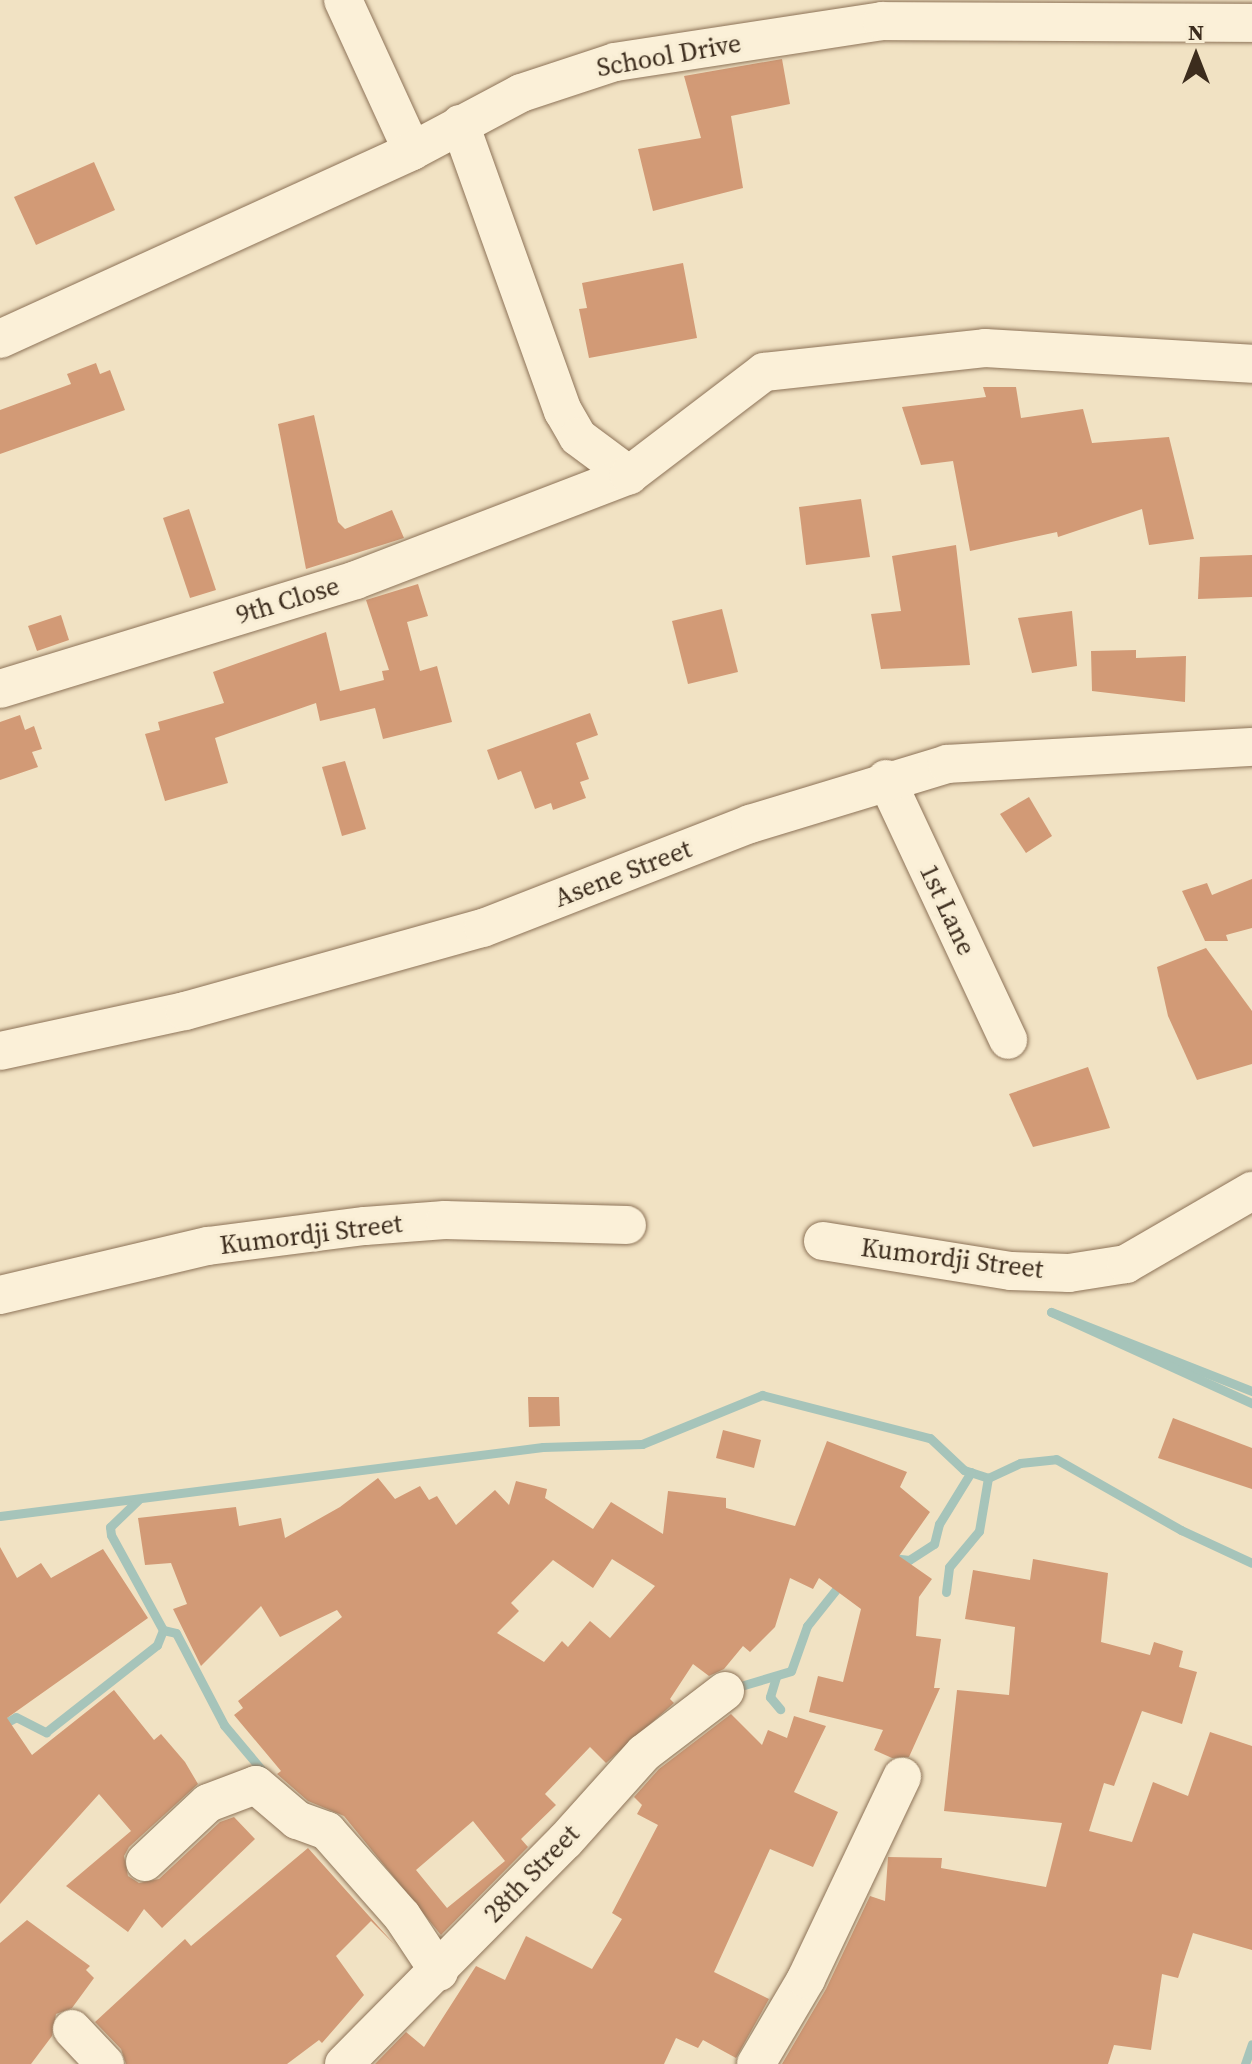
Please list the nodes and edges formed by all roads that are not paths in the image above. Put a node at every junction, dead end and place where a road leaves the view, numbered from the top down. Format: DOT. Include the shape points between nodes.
graph roads {
  1 [pos="343,0"];
  2 [pos="1252,23"];
  3 [pos="460,124"];
  4 [pos="412,151"];
  5 [pos="0,339"];
  6 [pos="1252,364"];
  7 [pos="629,475"];
  8 [pos="0,689"];
  9 [pos="1252,747"];
  10 [pos="886,779"];
  11 [pos="1008,1040"];
  12 [pos="0,1051"];
  13 [pos="1252,1191"];
  14 [pos="627,1225"];
  15 [pos="823,1241"];
  16 [pos="0,1295"];
  17 [pos="725,1691"];
  18 [pos="902,1777"];
  19 [pos="145,1862"];
  20 [pos="439,1972"];
  21 [pos="72,2029"];
  22 [pos="105,2064"];
  23 [pos="344,2064"];
  24 [pos="756,2064"];
  1 -- 4 [label="street"];
  2 -- 3 [label="street, School Drive" via="882,21 615,62 521,93"];
  3 -- 4 [label="street, School Drive"];
  3 -- 7 [label="street" via="563,411 578,437"];
  4 -- 5 [label="street, School Drive"];
  6 -- 7 [label="street, 9th Close" via="985,348 764,372"];
  7 -- 8 [label="street, 9th Close" via="356,580"];
  9 -- 10 [label="street, Asene Street" via="947,764"];
  10 -- 11 [label="street, 1st Lane"];
  10 -- 12 [label="street, Asene Street" via="750,824 483,928 185,1011"];
  13 -- 15 [label="street, Kumordji Street" via="1126,1264 1069,1273 1011,1271"];
  14 -- 16 [label="street, Kumordji Street" via="445,1220 365,1226 208,1246"];
  17 -- 20 [label="street, 28th Street" via="644,1753"];
  18 -- 24 [label="street" via="806,1979"];
  19 -- 20 [label="street" via="208,1803 256,1785 297,1820 321,1828 336,1841 402,1916"];
  20 -- 23 [label="street, 28th Street"];
  21 -- 22 [label="street"];
}
